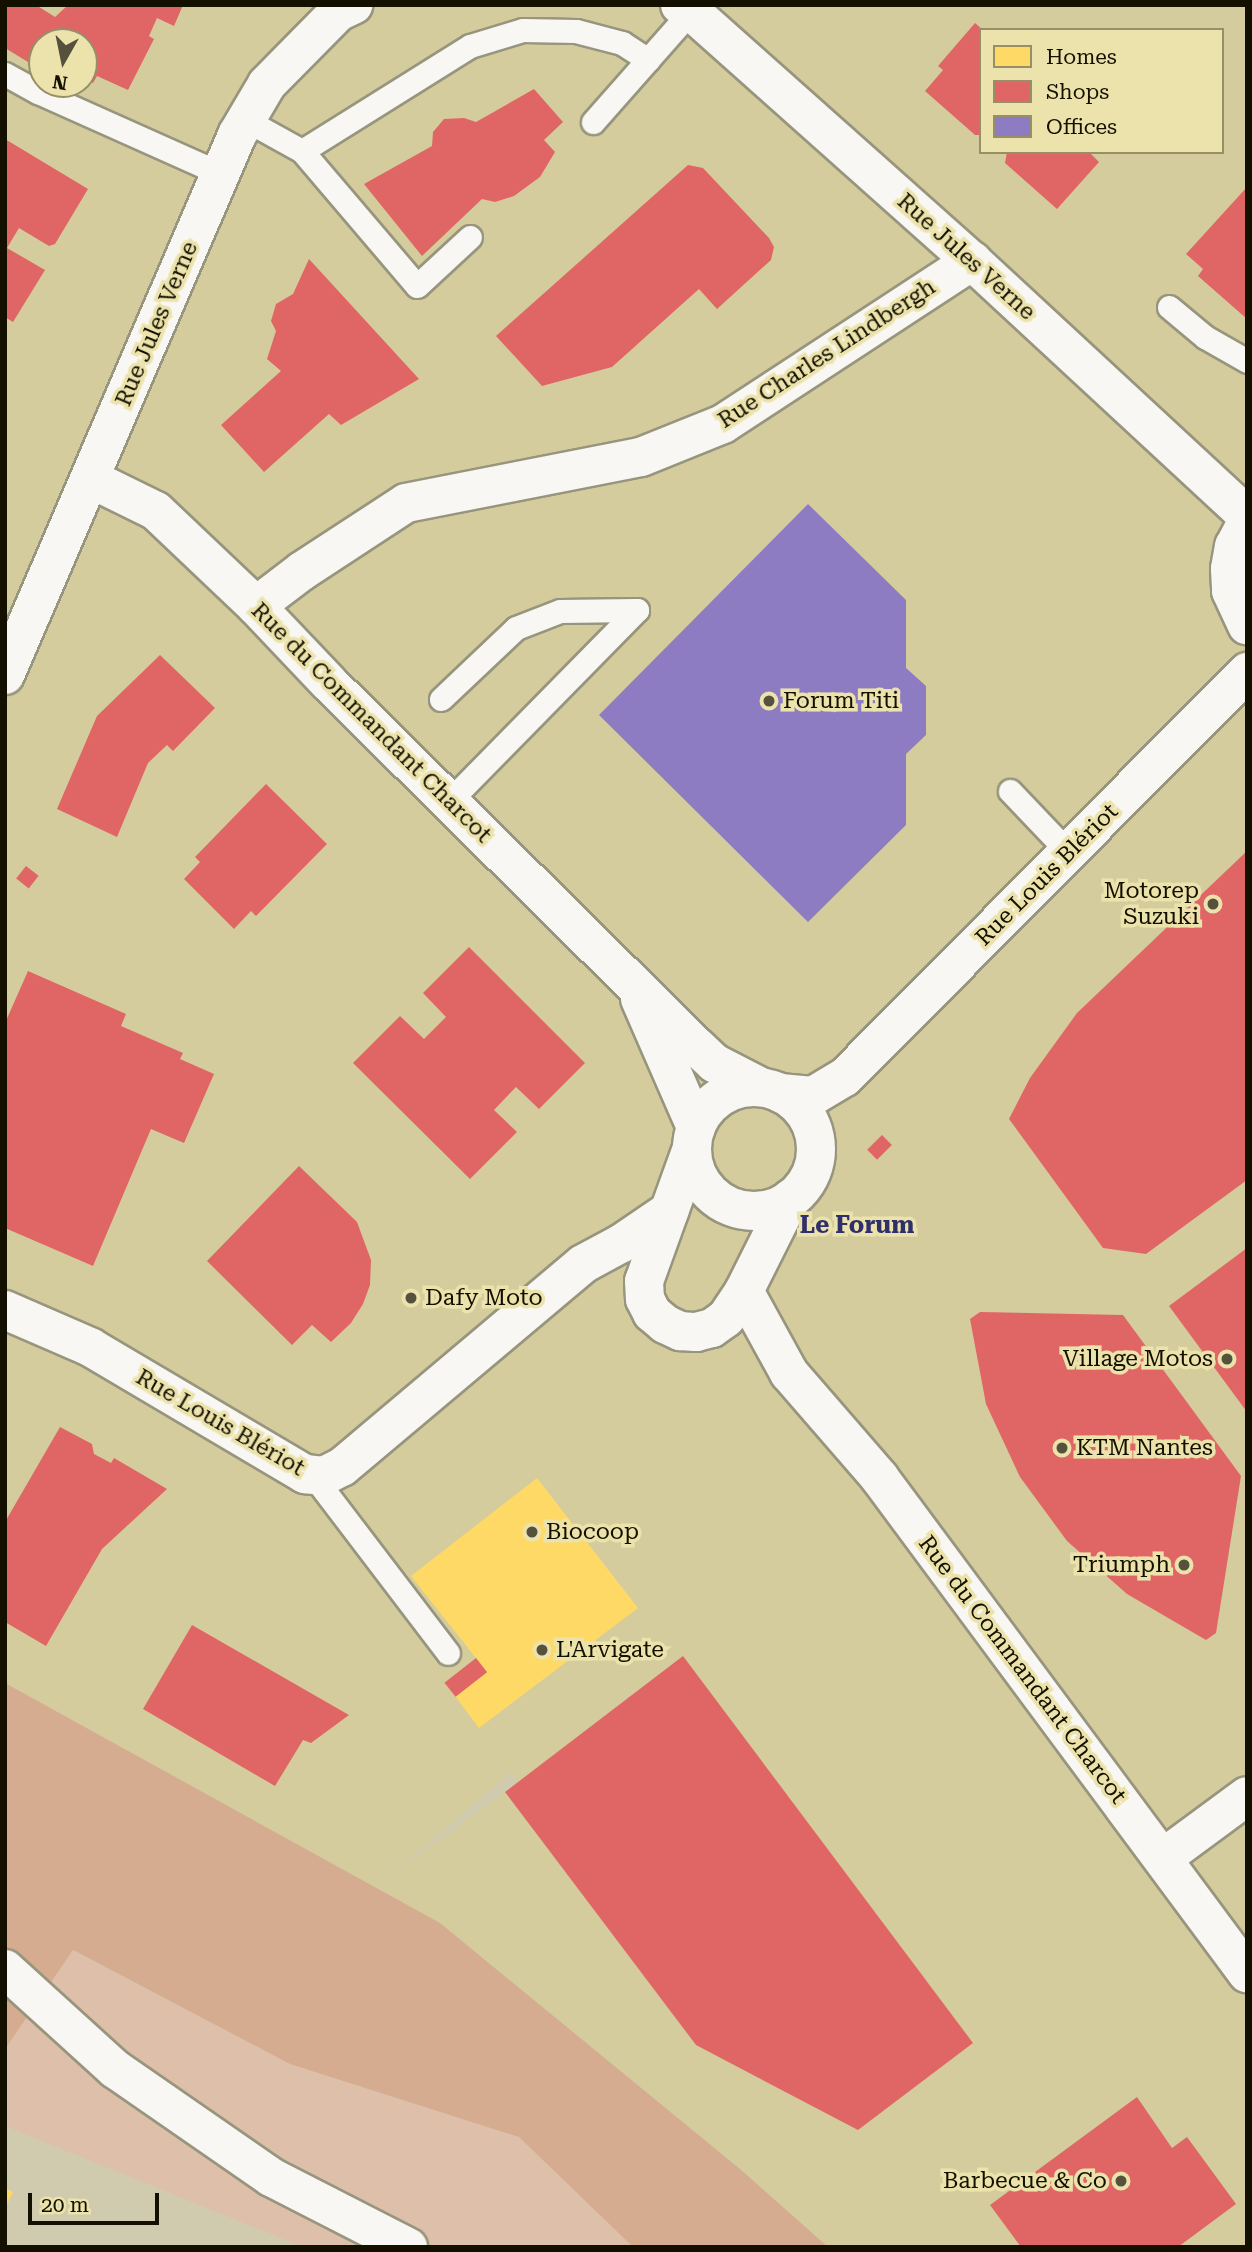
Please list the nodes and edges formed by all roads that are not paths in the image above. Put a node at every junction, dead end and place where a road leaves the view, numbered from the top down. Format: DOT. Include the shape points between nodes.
graph roads {
  1 [pos="341,8"];
  2 [pos="686,8"];
  3 [pos="648,60"];
  4 [pos="5,74"];
  5 [pos="246,120"];
  6 [pos="593,122"];
  7 [pos="302,151"];
  8 [pos="221,174"];
  9 [pos="470,237"];
  10 [pos="972,261"];
  11 [pos="1169,307"];
  12 [pos="1247,361"];
  13 [pos="91,479"];
  14 [pos="1247,516"];
  15 [pos="1247,522"];
  16 [pos="257,606"];
  17 [pos="1247,625"];
  18 [pos="1247,671"];
  19 [pos="5,675"];
  20 [pos="442,699"];
  21 [pos="1010,791"];
  22 [pos="448,802"];
  23 [pos="1069,853"];
  24 [pos="636,988"];
  25 [pos="845,1077"];
  26 [pos="770,1090"];
  27 [pos="694,1138"];
  28 [pos="815,1140"];
  29 [pos="790,1199"];
  30 [pos="669,1211"];
  31 [pos="583,1264"];
  32 [pos="744,1291"];
  33 [pos="645,1299"];
  34 [pos="5,1310"];
  35 [pos="696,1332"];
  36 [pos="789,1373"];
  37 [pos="314,1477"];
  38 [pos="447,1653"];
  39 [pos="1247,1796"];
  40 [pos="1163,1858"];
  41 [pos="5,1969"];
  42 [pos="1247,1973"];
  43 [pos="408,2247"];
  1 -- 5 [label="street, Rue Jules Verne" via="267,84"];
  2 -- 3 [label="lane"];
  2 -- 10 [label="street, Rue Jules Verne"];
  3 -- 6 [label="lane"];
  3 -- 7 [label="lane" via="622,43 576,31 523,30 470,47"];
  4 -- 8 [label="lane"];
  5 -- 7 [label="lane"];
  5 -- 8 [label="street, Rue Jules Verne"];
  7 -- 9 [label="lane" via="417,286"];
  8 -- 13 [label="street, Rue Jules Verne"];
  10 -- 14 [label="street, Rue Jules Verne"];
  10 -- 16 [label="street, Rue Charles Lindbergh" via="723,424 642,457 407,503"];
  11 -- 12 [label="lane" via="1205,337"];
  13 -- 16 [label="street, Rue du Commandant Charcot" via="156,511"];
  13 -- 19 [label="street, Rue Jules Verne"];
  15 -- 17 [label="street" via="1234,546 1230,569 1231,591"];
  16 -- 22 [label="street, Rue du Commandant Charcot"];
  18 -- 23 [label="street, Rue Louis Blériot"];
  20 -- 22 [label="lane" via="516,628 560,611 637,610"];
  21 -- 23 [label="lane"];
  22 -- 24 [label="street, Rue du Commandant Charcot"];
  23 -- 25 [label="street, Rue Louis Blériot"];
  24 -- 26 [label="street, Rue du Commandant Charcot" via="714,1063"];
  24 -- 27 [label="street, Rue du Commandant Charcot"];
  25 -- 26 [label="street, Rue Louis Blériot" via="813,1096"];
  25 -- 28 [label="street, Rue Louis Blériot" via="834,1115"];
  26 -- 27 [label="street" via="733,1090 721,1096 702,1115"];
  26 -- 28 [label="street" via="804,1112"];
  27 -- 29 [label="street" via="697,1174 725,1204 765,1210"];
  27 -- 30 [label="street"];
  28 -- 29 [label="street" via="813,1167"];
  29 -- 32 [label="street"];
  30 -- 31 [label="street, Rue Louis Blériot"];
  30 -- 33 [label="street" via="647,1265"];
  31 -- 33 [label="street" via="613,1275"];
  31 -- 37 [label="street, Rue Louis Blériot" via="342,1467"];
  32 -- 35 [label="street" via="726,1318"];
  32 -- 36 [label="street, Rue du Commandant Charcot"];
  33 -- 35 [label="street, Rue du Commandant Charcot" via="665,1324"];
  34 -- 37 [label="street, Rue Louis Blériot" via="90,1347"];
  35 -- 36 [label="street, Rue du Commandant Charcot" via="748,1346"];
  36 -- 40 [label="street, Rue du Commandant Charcot" via="879,1477"];
  37 -- 38 [label="lane"];
  39 -- 40 [label="street"];
  40 -- 42 [label="street, Rue du Commandant Charcot"];
  41 -- 43 [label="street" via="115,2069 271,2176"];
}
